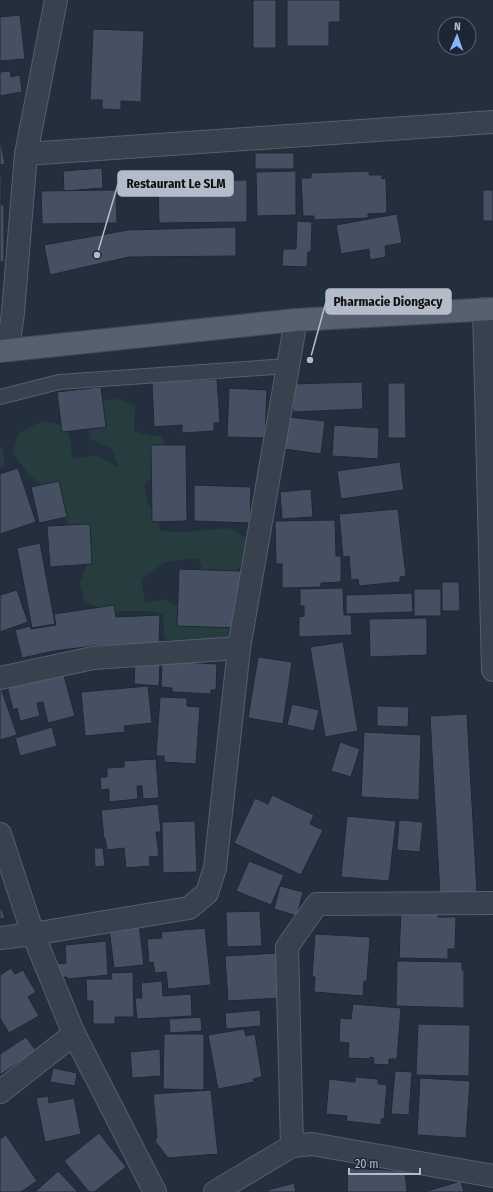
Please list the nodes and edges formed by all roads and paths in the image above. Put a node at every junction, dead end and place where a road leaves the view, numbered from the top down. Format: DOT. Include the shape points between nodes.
graph roads {
  1 [pos="56,0"];
  2 [pos="493,122"];
  3 [pos="26,154"];
  4 [pos="488,309"];
  5 [pos="296,320"];
  6 [pos="4,350"];
  7 [pos="288,366"];
  8 [pos="0,397"];
  9 [pos="492,606"];
  10 [pos="239,648"];
  11 [pos="493,670"];
  12 [pos="0,678"];
  13 [pos="0,834"];
  14 [pos="493,903"];
  15 [pos="33,934"];
  16 [pos="0,938"];
  17 [pos="74,1034"];
  18 [pos="0,1092"];
  19 [pos="292,1146"];
  20 [pos="493,1176"];
  21 [pos="154,1192"];
  22 [pos="215,1192"];
  1 -- 3 [label="street"];
  2 -- 3 [label="street"];
  3 -- 6 [label="street"];
  4 -- 5 [label="main road"];
  4 -- 9 [label="street"];
  5 -- 6 [label="main road"];
  5 -- 7 [label="street"];
  7 -- 8 [label="lane" via="59,382"];
  7 -- 10 [label="street"];
  9 -- 11 [label="street"];
  10 -- 12 [label="street" via="93,658"];
  10 -- 15 [label="street" via="214,868 207,893 189,908"];
  13 -- 15 [label="street"];
  14 -- 19 [label="street" via="316,904 288,947"];
  15 -- 16 [label="street"];
  15 -- 17 [label="street"];
  17 -- 18 [label="street"];
  17 -- 21 [label="street"];
  19 -- 20 [label="street" via="312,1144"];
  19 -- 22 [label="street"];
}
